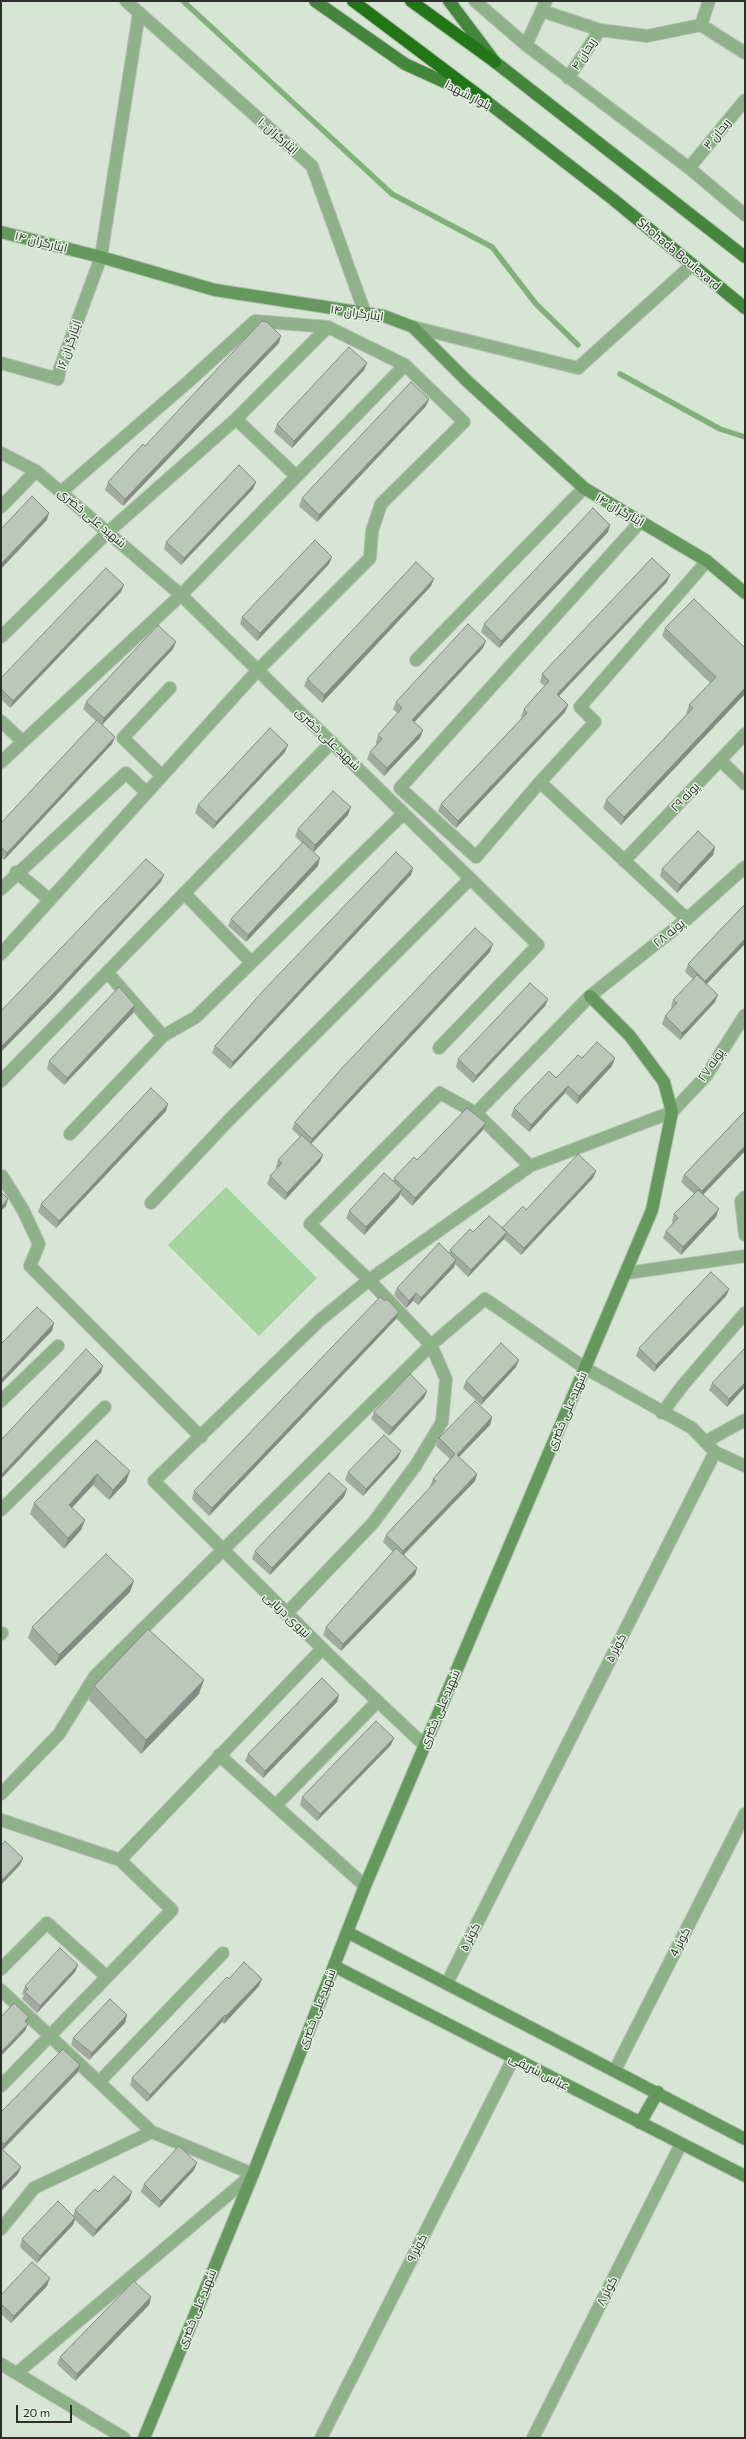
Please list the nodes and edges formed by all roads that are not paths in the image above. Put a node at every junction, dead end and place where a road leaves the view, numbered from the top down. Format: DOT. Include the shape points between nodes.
graph roads {
  1 [pos="126,1"];
  2 [pos="315,1"];
  3 [pos="353,1"];
  4 [pos="410,1"];
  5 [pos="475,1"];
  6 [pos="709,1"];
  7 [pos="453,2"];
  8 [pos="544,6"];
  9 [pos="139,13"];
  10 [pos="701,25"];
  11 [pos="600,30"];
  12 [pos="526,45"];
  13 [pos="745,53"];
  14 [pos="495,62"];
  15 [pos="568,78"];
  16 [pos="486,102"];
  17 [pos="743,107"];
  18 [pos="689,168"];
  19 [pos="745,215"];
  20 [pos="1,232"];
  21 [pos="102,257"];
  22 [pos="745,257"];
  23 [pos="692,265"];
  24 [pos="745,308"];
  25 [pos="365,314"];
  26 [pos="413,326"];
  27 [pos="328,327"];
  28 [pos="1,363"];
  29 [pos="405,365"];
  30 [pos="236,419"];
  31 [pos="1,453"];
  32 [pos="36,471"];
  33 [pos="296,476"];
  34 [pos="584,488"];
  35 [pos="61,492"];
  36 [pos="1,507"];
  37 [pos="641,521"];
  38 [pos="108,532"];
  39 [pos="707,561"];
  40 [pos="745,593"];
  41 [pos="181,595"];
  42 [pos="1,637"];
  43 [pos="416,660"];
  44 [pos="257,671"];
  45 [pos="170,688"];
  46 [pos="1,721"];
  47 [pos="745,734"];
  48 [pos="22,741"];
  49 [pos="332,742"];
  50 [pos="720,760"];
  51 [pos="1,762"];
  52 [pos="162,776"];
  53 [pos="540,782"];
  54 [pos="745,784"];
  55 [pos="147,793"];
  56 [pos="402,814"];
  57 [pos="624,861"];
  58 [pos="745,867"];
  59 [pos="16,872"];
  60 [pos="470,879"];
  61 [pos="1,889"];
  62 [pos="184,893"];
  63 [pos="50,900"];
  64 [pos="687,919"];
  65 [pos="1,954"];
  66 [pos="251,962"];
  67 [pos="107,972"];
  68 [pos="590,996"];
  69 [pos="743,1019"];
  70 [pos="163,1036"];
  71 [pos="439,1048"];
  72 [pos="1,1081"];
  73 [pos="672,1112"];
  74 [pos="476,1113"];
  75 [pos="70,1134"];
  76 [pos="530,1166"];
  77 [pos="2,1176"];
  78 [pos="745,1197"];
  79 [pos="151,1203"];
  80 [pos="745,1235"];
  81 [pos="745,1256"];
  82 [pos="627,1272"];
  83 [pos="369,1280"];
  84 [pos="745,1313"];
  85 [pos="430,1345"];
  86 [pos="58,1346"];
  87 [pos="586,1368"];
  88 [pos="1,1400"];
  89 [pos="105,1407"];
  90 [pos="662,1413"];
  91 [pos="745,1420"];
  92 [pos="201,1437"];
  93 [pos="706,1442"];
  94 [pos="715,1452"];
  95 [pos="745,1466"];
  96 [pos="1,1510"];
  97 [pos="221,1550"];
  98 [pos="286,1614"];
  99 [pos="322,1650"];
  100 [pos="378,1702"];
  101 [pos="424,1745"];
  102 [pos="219,1755"];
  103 [pos="1,1794"];
  104 [pos="276,1805"];
  105 [pos="745,1814"];
  106 [pos="1,1820"];
  107 [pos="120,1860"];
  108 [pos="365,1886"];
  109 [pos="347,1932"];
  110 [pos="223,1953"];
  111 [pos="334,1966"];
  112 [pos="1,1969"];
  113 [pos="107,1977"];
  114 [pos="447,1983"];
  115 [pos="1,1990"];
  116 [pos="50,2036"];
  117 [pos="513,2059"];
  118 [pos="615,2070"];
  119 [pos="100,2081"];
  120 [pos="1,2086"];
  121 [pos="658,2092"];
  122 [pos="640,2123"];
  123 [pos="152,2132"];
  124 [pos="745,2139"];
  125 [pos="681,2144"];
  126 [pos="253,2174"];
  127 [pos="745,2176"];
  128 [pos="1,2228"];
  129 [pos="1,2364"];
  130 [pos="17,2373"];
  131 [pos="124,2438"];
  132 [pos="144,2438"];
  133 [pos="321,2438"];
  134 [pos="533,2438"];
  1 -- 9 [label="street, ایثارگران ۱۰"];
  2 -- 16 [label="main road, بلوار شهدا" via="405,64"];
  3 -- 16 [label="highway"];
  4 -- 14 [label="highway"];
  5 -- 12 [label="street"];
  6 -- 10 [label="street"];
  7 -- 14 [label="main road"];
  8 -- 11 [label="street"];
  8 -- 12 [label="street"];
  9 -- 21 [label="street"];
  9 -- 25 [label="street, ایثارگران ۱۰" via="312,166"];
  10 -- 11 [label="street" via="647,36"];
  10 -- 13 [label="street"];
  11 -- 15 [label="street, ریحان ۴"];
  12 -- 15 [label="street"];
  14 -- 22 [label="main road"];
  15 -- 18 [label="street"];
  16 -- 23 [label="main road, بلوار شهدا" via="614,200"];
  17 -- 18 [label="street, ریحان ۳"];
  18 -- 19 [label="street"];
  20 -- 21 [label="street, ایثارگران ۱۴"];
  21 -- 25 [label="street, ایثارگران ۱۴" via="215,290"];
  21 -- 28 [label="street, ایثارگران ۱۶" via="58,379"];
  23 -- 24 [label="main road, Shohada Boulevard"];
  23 -- 26 [label="street" via="578,368"];
  25 -- 26 [label="street, ایثارگران ۱۴" via="384,316"];
  26 -- 34 [label="street, ایثارگران ۱۴" via="467,381"];
  27 -- 29 [label="street"];
  27 -- 30 [label="street"];
  27 -- 35 [label="street" via="254,320 188,382"];
  29 -- 33 [label="street"];
  29 -- 44 [label="street" via="464,422 381,504 372,531 370,558"];
  30 -- 33 [label="street"];
  30 -- 38 [label="street"];
  31 -- 32 [label="street, شهید علی خضری"];
  32 -- 35 [label="street, شهید علی خضری"];
  32 -- 36 [label="street"];
  33 -- 41 [label="street"];
  34 -- 37 [label="street, ایثارگران ۱۴"];
  34 -- 43 [label="street"];
  35 -- 38 [label="street, شهید علی خضری"];
  37 -- 39 [label="street, ایثارگران ۱۴"];
  37 -- 53 [label="street" via="400,788 476,857"];
  38 -- 41 [label="street, شهید علی خضری"];
  38 -- 42 [label="street"];
  39 -- 40 [label="street, ایثارگران ۱۴"];
  39 -- 53 [label="street" via="580,707 595,722"];
  41 -- 44 [label="street, شهید علی خضری"];
  41 -- 48 [label="street"];
  44 -- 49 [label="street, شهید علی خضری"];
  44 -- 52 [label="street"];
  45 -- 52 [label="street" via="122,738"];
  46 -- 48 [label="street"];
  47 -- 50 [label="street, پونه ۲۹"];
  48 -- 51 [label="street"];
  49 -- 56 [label="street, شهید علی خضری"];
  49 -- 62 [label="street"];
  50 -- 54 [label="street"];
  50 -- 57 [label="street, پونه ۲۹"];
  52 -- 55 [label="street"];
  53 -- 57 [label="street"];
  55 -- 59 [label="street" via="126,773"];
  55 -- 63 [label="street"];
  56 -- 60 [label="street, شهید علی خضری"];
  56 -- 66 [label="street"];
  57 -- 64 [label="street"];
  58 -- 64 [label="street, پونه ۲۸"];
  59 -- 61 [label="street"];
  59 -- 63 [label="street"];
  60 -- 71 [label="street, شهید علی خضری" via="538,945"];
  60 -- 79 [label="street" via="229,1120"];
  62 -- 66 [label="street"];
  62 -- 67 [label="street"];
  63 -- 65 [label="street"];
  64 -- 68 [label="street, پونه ۲۸"];
  66 -- 70 [label="street" via="196,1017"];
  67 -- 70 [label="street"];
  67 -- 72 [label="street"];
  68 -- 73 [label="street, شهید علی خضری" via="630,1036 664,1082"];
  68 -- 74 [label="street, پونه ۲۸"];
  69 -- 73 [label="street, پونه ۲۷" via="706,1076"];
  70 -- 75 [label="street"];
  73 -- 76 [label="street"];
  73 -- 82 [label="street, شهید علی خضری" via="652,1210"];
  74 -- 76 [label="street"];
  74 -- 83 [label="street" via="440,1093 310,1224"];
  76 -- 83 [label="street"];
  77 -- 92 [label="street" via="23,1210 39,1244 30,1266"];
  78 -- 80 [label="street" via="741,1201"];
  81 -- 82 [label="street"];
  82 -- 87 [label="street, شهید علی خضری"];
  83 -- 85 [label="street"];
  83 -- 92 [label="street" via="320,1320"];
  84 -- 90 [label="street"];
  85 -- 87 [label="street" via="485,1300"];
  85 -- 97 [label="street"];
  85 -- 98 [label="street" via="446,1379 442,1422 416,1465 373,1522"];
  86 -- 88 [label="street"];
  87 -- 90 [label="street"];
  87 -- 101 [label="street, شهید علی خضری"];
  89 -- 96 [label="street"];
  90 -- 93 [label="street" via="692,1428"];
  91 -- 93 [label="street"];
  92 -- 97 [label="street, نیروی دریایی" via="154,1481"];
  93 -- 94 [label="street"];
  94 -- 95 [label="street"];
  94 -- 114 [label="street, کوثر ۵"];
  97 -- 98 [label="street, نیروی دریایی"];
  97 -- 103 [label="street" via="95,1676 59,1734"];
  98 -- 99 [label="street, نیروی دریایی"];
  99 -- 100 [label="street, نیروی دریایی"];
  99 -- 102 [label="street"];
  100 -- 101 [label="street, نیروی دریایی"];
  100 -- 104 [label="street"];
  101 -- 108 [label="street, شهید علی خضری"];
  102 -- 104 [label="street"];
  102 -- 107 [label="street"];
  104 -- 108 [label="street"];
  105 -- 118 [label="street, کوثر 4"];
  106 -- 107 [label="street"];
  107 -- 113 [label="street" via="172,1910"];
  108 -- 109 [label="street, شهید علی خضری"];
  109 -- 111 [label="street, شهید علی خضری"];
  109 -- 114 [label="street"];
  110 -- 119 [label="street"];
  111 -- 117 [label="street, عباس شریفی"];
  111 -- 126 [label="street, شهید علی خضری"];
  112 -- 113 [label="street" via="47,1923"];
  113 -- 116 [label="street"];
  114 -- 118 [label="street"];
  115 -- 116 [label="street"];
  116 -- 119 [label="street"];
  116 -- 120 [label="street"];
  117 -- 122 [label="street, عباس شریفی"];
  117 -- 133 [label="street, کوثر ۹"];
  118 -- 121 [label="street"];
  119 -- 123 [label="street"];
  121 -- 122 [label="street"];
  121 -- 124 [label="street"];
  122 -- 125 [label="street, عباس شریفی"];
  123 -- 126 [label="street"];
  123 -- 128 [label="street" via="34,2188"];
  125 -- 127 [label="street, عباس شریفی"];
  125 -- 134 [label="street, کوثر ۸"];
  126 -- 130 [label="street"];
  126 -- 132 [label="street, شهید علی خضری"];
  129 -- 130 [label="street"];
  130 -- 131 [label="street"];
}
